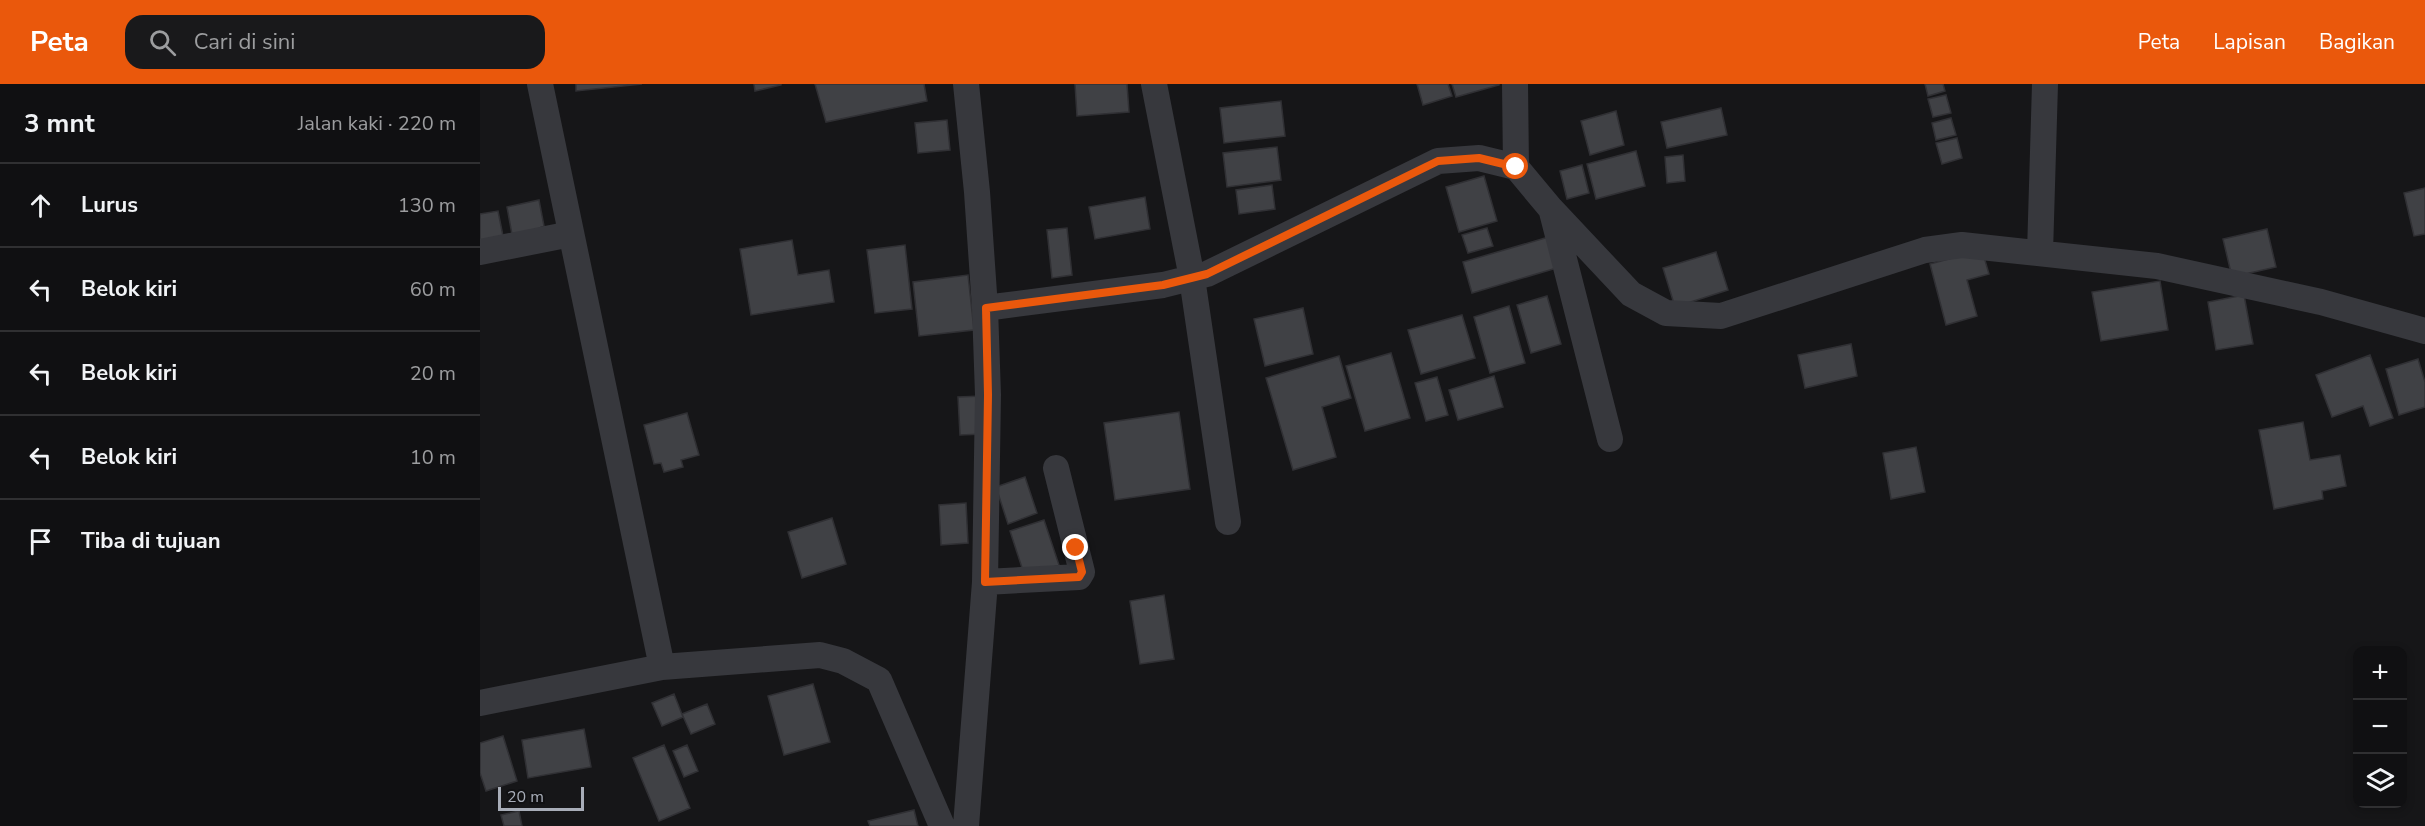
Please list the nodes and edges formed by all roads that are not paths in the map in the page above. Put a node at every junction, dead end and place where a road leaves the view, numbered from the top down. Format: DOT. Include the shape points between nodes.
graph roads {
  1 [pos="540,84"];
  2 [pos="966,84"];
  3 [pos="1154,84"];
  4 [pos="1515,84"];
  5 [pos="2045,84"];
  6 [pos="1516,167"];
  7 [pos="1551,209"];
  8 [pos="571,234"];
  9 [pos="480,252"];
  10 [pos="2040,253"];
  11 [pos="1192,278"];
  12 [pos="986,308"];
  13 [pos="2425,330"];
  14 [pos="1610,439"];
  15 [pos="1056,468"];
  16 [pos="1228,522"];
  17 [pos="985,582"];
  18 [pos="662,667"];
  19 [pos="480,703"];
  20 [pos="942,826"];
  21 [pos="966,826"];
  1 -- 8 [label="street"];
  2 -- 12 [label="street"];
  3 -- 11 [label="street"];
  4 -- 6 [label="street"];
  5 -- 10 [label="street"];
  6 -- 7 [label="street"];
  6 -- 11 [label="street" via="1479,158 1438,161"];
  7 -- 10 [label="street" via="1631,294 1666,314 1721,316 1925,250 1962,245"];
  7 -- 14 [label="street"];
  8 -- 9 [label="street"];
  8 -- 18 [label="street"];
  10 -- 13 [label="street" via="2157,266 2321,302"];
  11 -- 12 [label="street"];
  11 -- 16 [label="street"];
  12 -- 17 [label="street"];
  15 -- 17 [label="street" via="1082,572 1079,577"];
  17 -- 21 [label="street"];
  18 -- 19 [label="street"];
  18 -- 20 [label="street" via="819,655 843,661 879,680"];
}
